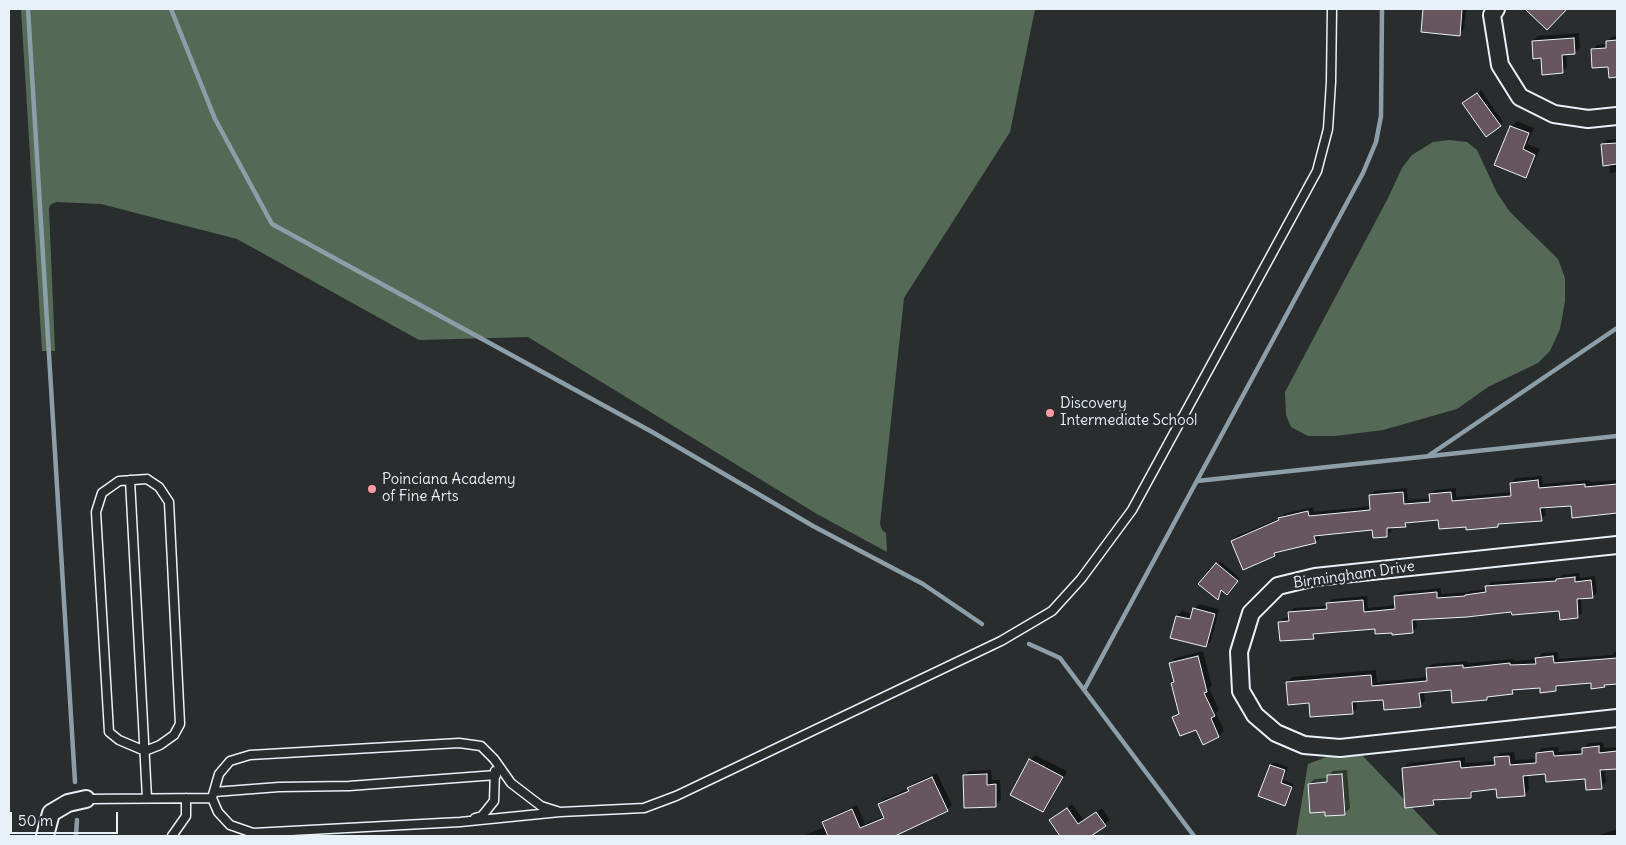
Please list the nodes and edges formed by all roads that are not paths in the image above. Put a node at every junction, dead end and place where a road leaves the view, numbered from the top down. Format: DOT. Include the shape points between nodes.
graph roads {
  1 [pos="1332,9"];
  2 [pos="1496,9"];
  3 [pos="1617,116"];
  4 [pos="130,480"];
  5 [pos="1617,545"];
  6 [pos="1617,718"];
  7 [pos="145,750"];
  8 [pos="494,759"];
  9 [pos="496,775"];
  10 [pos="213,795"];
  11 [pos="147,798"];
  12 [pos="186,798"];
  13 [pos="86,799"];
  14 [pos="560,812"];
  15 [pos="460,822"];
  16 [pos="45,836"];
  17 [pos="172,836"];
  1 -- 14 [label="lane" via="1328,128 1318,171 1132,510 1052,612 1001,642 676,796 644,808"];
  2 -- 3 [label="street" via="1492,15 1500,65 1520,97 1554,114 1588,119"];
  4 -- 7 [label="lane"];
  4 -- 7 [label="lane" via="119,481 102,493 96,512 110,732 119,740"];
  4 -- 7 [label="lane" via="147,479 160,487 169,512 180,724 174,735"];
  5 -- 6 [label="street, Birmingham Drive" via="1315,577 1278,586 1251,613 1239,652 1241,691 1255,715 1276,733 1304,745 1340,748"];
  7 -- 11 [label="lane"];
  8 -- 9 [label="lane"];
  8 -- 10 [label="lane" via="481,746 459,743 250,755 230,761 219,774"];
  8 -- 14 [label="lane" via="511,783 542,806"];
  9 -- 10 [label="lane" via="349,786 279,787"];
  9 -- 15 [label="lane" via="494,801 482,816"];
  10 -- 12 [label="lane"];
  10 -- 15 [label="lane" via="218,812 230,825 253,833"];
  11 -- 12 [label="lane"];
  11 -- 13 [label="lane"];
  12 -- 17 [label="lane" via="186,816"];
  13 -- 16 [label="street" via="68,802 51,813"];
  14 -- 15 [label="lane"];
}
